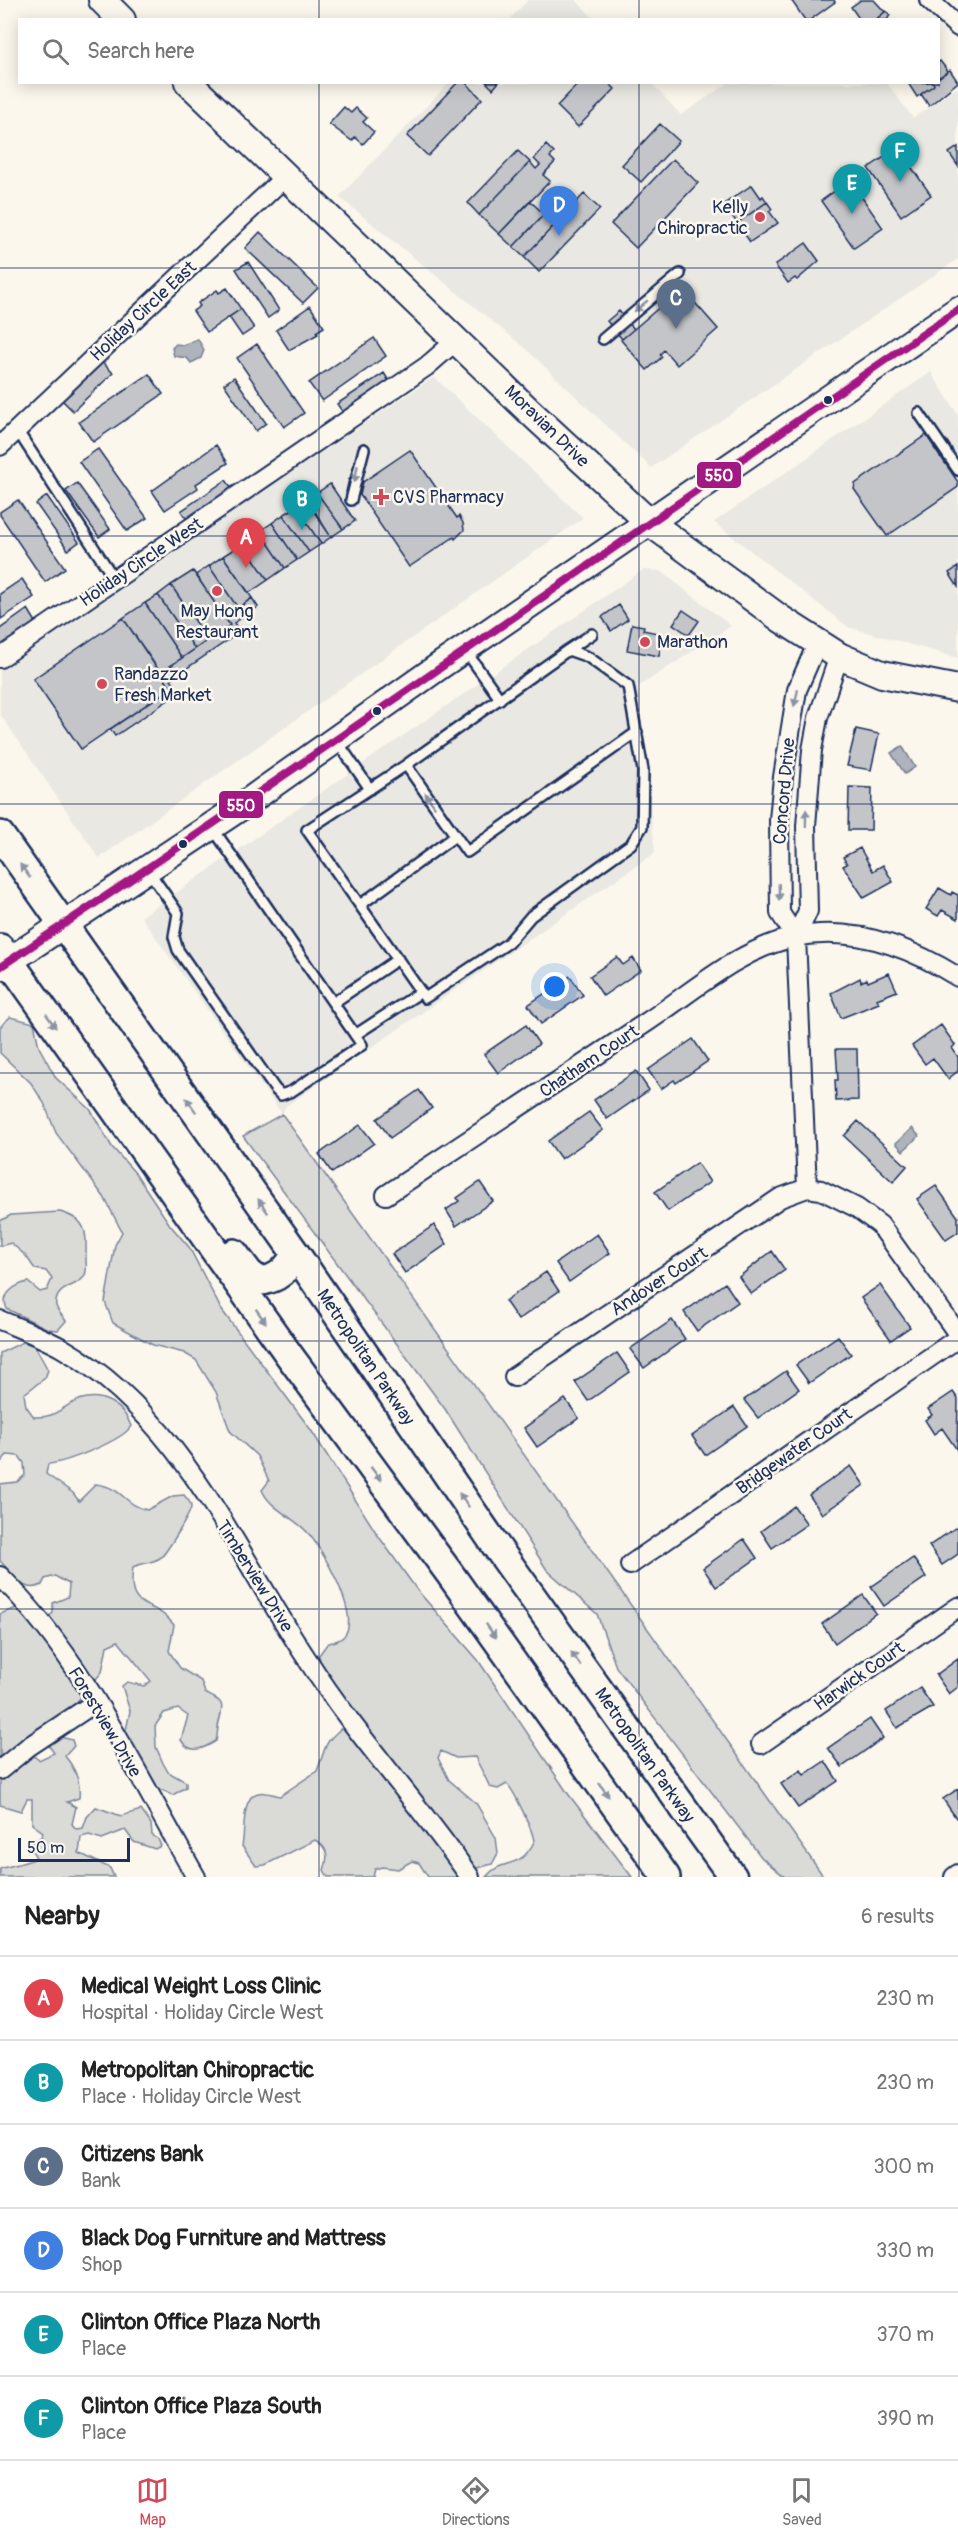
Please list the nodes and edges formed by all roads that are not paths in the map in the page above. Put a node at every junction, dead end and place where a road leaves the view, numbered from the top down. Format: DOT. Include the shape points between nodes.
graph roads {
  1 [pos="102,0"];
  2 [pos="929,0"];
  3 [pos="120,18"];
  4 [pos="958,27"];
  5 [pos="190,84"];
  6 [pos="286,176"];
  7 [pos="680,274"];
  8 [pos="958,310"];
  9 [pos="458,339"];
  10 [pos="603,339"];
  11 [pos="919,413"];
  12 [pos="17,430"];
  13 [pos="0,446"];
  14 [pos="364,449"];
  15 [pos="958,470"];
  16 [pos="351,500"];
  17 [pos="649,522"];
  18 [pos="115,580"];
  19 [pos="592,634"];
  20 [pos="464,649"];
  21 [pos="568,650"];
  22 [pos="828,650"];
  23 [pos="0,658"];
  24 [pos="958,689"];
  25 [pos="500,699"];
  26 [pos="637,732"];
  27 [pos="336,739"];
  28 [pos="406,765"];
  29 [pos="370,789"];
  30 [pos="212,826"];
  31 [pos="0,836"];
  32 [pos="455,836"];
  33 [pos="148,870"];
  34 [pos="360,905"];
  35 [pos="63,924"];
  36 [pos="796,937"];
  37 [pos="3,958"];
  38 [pos="398,959"];
  39 [pos="958,977"];
  40 [pos="421,992"];
  41 [pos="333,1003"];
  42 [pos="355,1035"];
  43 [pos="80,1064"];
  44 [pos="807,1188"];
  45 [pos="386,1196"];
  46 [pos="296,1254"];
  47 [pos="0,1320"];
  48 [pos="958,1336"];
  49 [pos="514,1377"];
  50 [pos="630,1565"];
  51 [pos="0,1576"];
  52 [pos="958,1607"];
  53 [pos="96,1702"];
  54 [pos="761,1744"];
  55 [pos="0,1770"];
  56 [pos="958,1874"];
  57 [pos="196,1877"];
  58 [pos="470,1877"];
  59 [pos="666,1877"];
  60 [pos="733,1877"];
  61 [pos="954,1877"];
  1 -- 3 [label="main road"];
  2 -- 4 [label="street"];
  5 -- 6 [label="main road, Moravian Drive"];
  6 -- 9 [label="main road, Moravian Drive"];
  6 -- 12 [label="street, Holiday Circle East"];
  7 -- 10 [label="lane, one-way"];
  8 -- 17 [label="main road"];
  9 -- 17 [label="main road, Moravian Drive"];
  9 -- 18 [label="street, Holiday Circle West" via="427,366"];
  11 -- 15 [label="lane"];
  12 -- 13 [label="street, Holiday Circle East"];
  12 -- 18 [label="lane"];
  14 -- 16 [label="lane, one-way"];
  17 -- 20 [label="main road"];
  17 -- 22 [label="main road, Moravian Drive"];
  18 -- 23 [label="street, Holiday Circle West"];
  19 -- 21 [label="lane"];
  20 -- 25 [label="lane"];
  20 -- 27 [label="main road"];
  21 -- 25 [label="lane"];
  21 -- 26 [label="lane" via="588,657 628,686"];
  22 -- 24 [label="main road, Moravian Drive" via="882,674"];
  36 -- 22 [label="street, Concord Drive, one-way" via="808,911 806,815"];
  22 -- 36 [label="street, Concord Drive, one-way" via="797,690 783,777 779,820 780,913"];
  25 -- 28 [label="lane"];
  26 -- 32 [label="lane" via="467,852"];
  26 -- 40 [label="lane" via="643,770 642,827 631,844 531,916 508,943 425,998"];
  27 -- 29 [label="lane"];
  27 -- 30 [label="main road"];
  28 -- 29 [label="lane"];
  32 -- 28 [label="lane, one-way"];
  29 -- 34 [label="lane" via="307,830"];
  30 -- 33 [label="main road"];
  30 -- 41 [label="lane"];
  35 -- 31 [label="main road, Metropolitan Parkway, one-way"];
  32 -- 34 [label="lane"];
  33 -- 35 [label="main road"];
  33 -- 42 [label="lane" via="178,913 174,938 178,950 281,1095 362,1045"];
  34 -- 38 [label="lane"];
  35 -- 37 [label="main road"];
  46 -- 35 [label="main road, Metropolitan Parkway, one-way"];
  36 -- 39 [label="street, Chatham Court" via="825,934 901,946"];
  36 -- 44 [label="street, Concord Drive"];
  36 -- 45 [label="street, Chatham Court" via="720,969"];
  37 -- 43 [label="main road, one-way"];
  38 -- 40 [label="lane"];
  38 -- 41 [label="lane"];
  40 -- 42 [label="lane"];
  41 -- 42 [label="lane"];
  43 -- 46 [label="main road" via="117,1084 249,1273 259,1281 275,1278"];
  43 -- 59 [label="main road, one-way"];
  44 -- 48 [label="street" via="837,1197 880,1225"];
  44 -- 49 [label="street, Andover Court" via="780,1198"];
  60 -- 46 [label="main road, Metropolitan Parkway, one-way" via="496,1546"];
  47 -- 58 [label="street, Timberview Drive" via="42,1338 87,1365 137,1407 161,1434 191,1471 360,1737"];
  48 -- 50 [label="street, Bridgewater Court"];
  51 -- 53 [label="street, Forestview Drive" via="42,1623"];
  52 -- 54 [label="street, Harwick Court"];
  53 -- 55 [label="street"];
  53 -- 57 [label="street, Forestview Drive"];
  56 -- 61 [label="street"];
}
